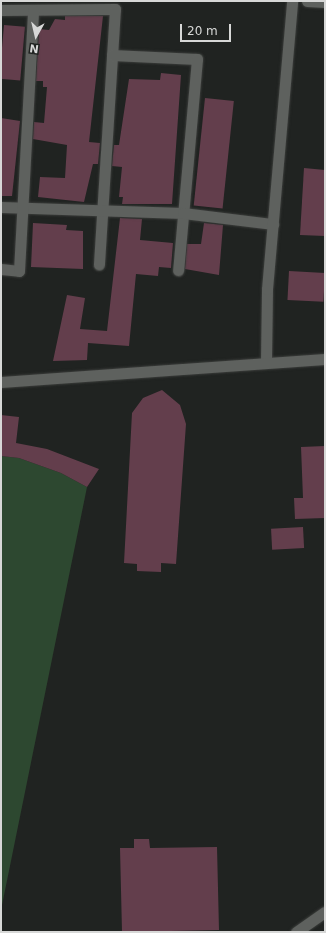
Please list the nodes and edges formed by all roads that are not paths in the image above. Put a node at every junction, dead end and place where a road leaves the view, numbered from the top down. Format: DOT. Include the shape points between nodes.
graph roads {
  1 [pos="292,1"];
  2 [pos="307,1"];
  3 [pos="325,2"];
  4 [pos="1,10"];
  5 [pos="33,10"];
  6 [pos="112,55"];
  7 [pos="1,207"];
  8 [pos="23,208"];
  9 [pos="102,211"];
  10 [pos="183,213"];
  11 [pos="273,224"];
  12 [pos="99,265"];
  13 [pos="1,270"];
  14 [pos="178,270"];
  15 [pos="325,359"];
  16 [pos="266,362"];
  17 [pos="1,382"];
  18 [pos="325,912"];
  19 [pos="296,932"];
  1 -- 11 [label="street"];
  2 -- 3 [label="street"];
  4 -- 5 [label="street"];
  5 -- 6 [label="street" via="115,9"];
  5 -- 8 [label="street"];
  6 -- 9 [label="street"];
  6 -- 10 [label="street" via="197,59"];
  7 -- 8 [label="street"];
  8 -- 9 [label="street"];
  8 -- 13 [label="street" via="19,270"];
  9 -- 10 [label="street"];
  9 -- 12 [label="street"];
  10 -- 11 [label="street"];
  10 -- 14 [label="street"];
  11 -- 16 [label="street" via="267,288"];
  15 -- 16 [label="street"];
  16 -- 17 [label="street"];
  18 -- 19 [label="street"];
}
